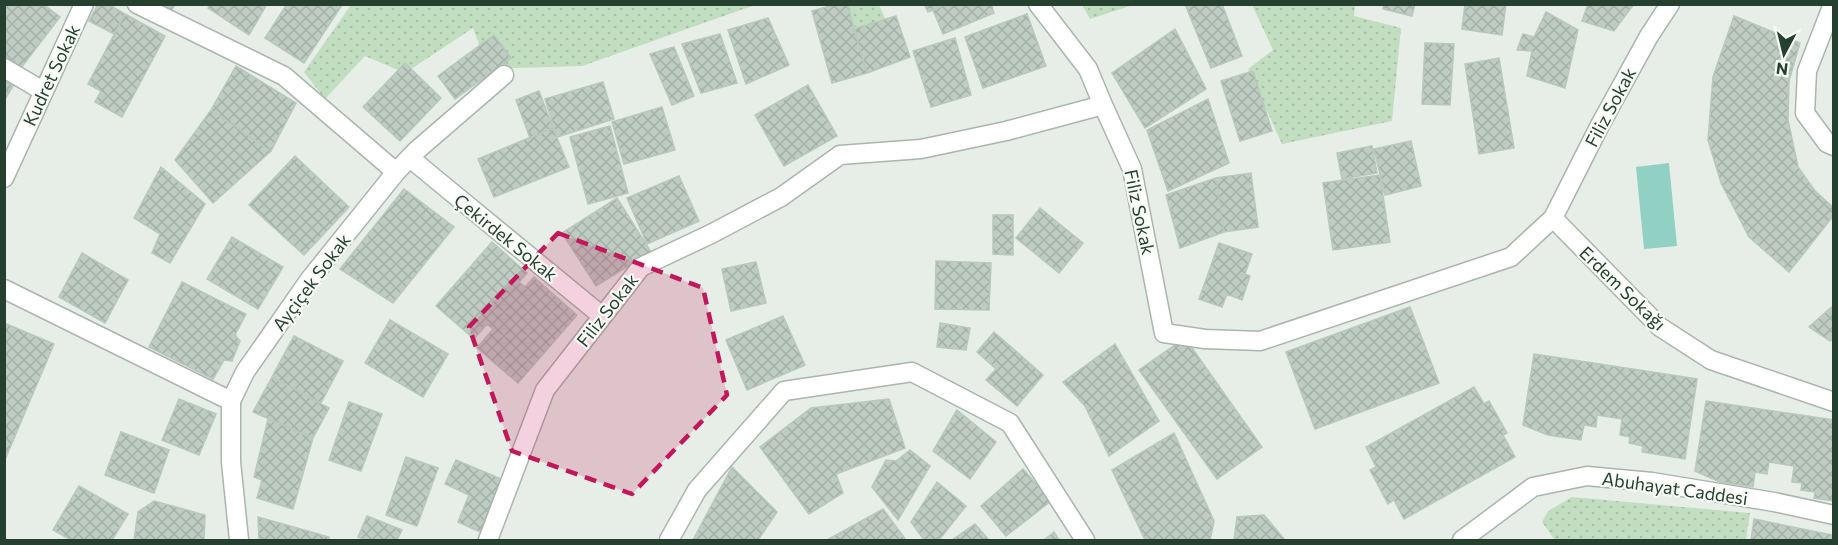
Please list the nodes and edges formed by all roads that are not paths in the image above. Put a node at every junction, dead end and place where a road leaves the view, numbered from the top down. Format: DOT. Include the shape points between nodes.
graph roads {
  1 [pos="84,4"];
  2 [pos="137,4"];
  3 [pos="1038,4"];
  4 [pos="1670,4"];
  5 [pos="1833,4"];
  6 [pos="4,68"];
  7 [pos="504,75"];
  8 [pos="44,91"];
  9 [pos="1103,105"];
  10 [pos="1833,146"];
  11 [pos="410,158"];
  12 [pos="396,172"];
  13 [pos="4,178"];
  14 [pos="1553,218"];
  15 [pos="4,289"];
  16 [pos="602,316"];
  17 [pos="231,401"];
  18 [pos="1833,402"];
  19 [pos="1833,515"];
  20 [pos="1483,535"];
  21 [pos="239,540"];
  22 [pos="488,540"];
  23 [pos="669,540"];
  24 [pos="1085,540"];
  25 [pos="1462,540"];
  1 -- 8 [label="street, Kudret Sokak"];
  2 -- 12 [label="street" via="284,76"];
  3 -- 9 [label="street" via="1088,69"];
  4 -- 14 [label="street, Filiz Sokak" via="1643,46"];
  5 -- 10 [label="street" via="1807,71 1805,113"];
  6 -- 8 [label="street"];
  7 -- 11 [label="street, Ayçiçek Sokak"];
  8 -- 13 [label="street, Kudret Sokak"];
  9 -- 14 [label="street, Filiz Sokak" via="1132,169 1164,333 1260,341 1511,257"];
  9 -- 16 [label="street, Filiz Sokak" via="921,149 840,155 781,197 641,267"];
  11 -- 12 [label="street, Ayçiçek Sokak"];
  11 -- 16 [label="street, Çekirdek Sokak"];
  12 -- 17 [label="street, Ayçiçek Sokak" via="310,279 245,372"];
  14 -- 18 [label="street, Erdem Sokağı" via="1660,327 1711,360"];
  15 -- 17 [label="street"];
  16 -- 22 [label="street, Filiz Sokak" via="545,390"];
  17 -- 21 [label="street, Ayçiçek Sokak" via="231,462"];
  19 -- 20 [label="street, Abuhayat Caddesi" via="1652,482 1587,476 1533,487"];
  20 -- 25 [label="street, Abuhayat Caddesi"];
  23 -- 24 [label="street" via="698,490 784,391 912,372 1010,423"];
}
